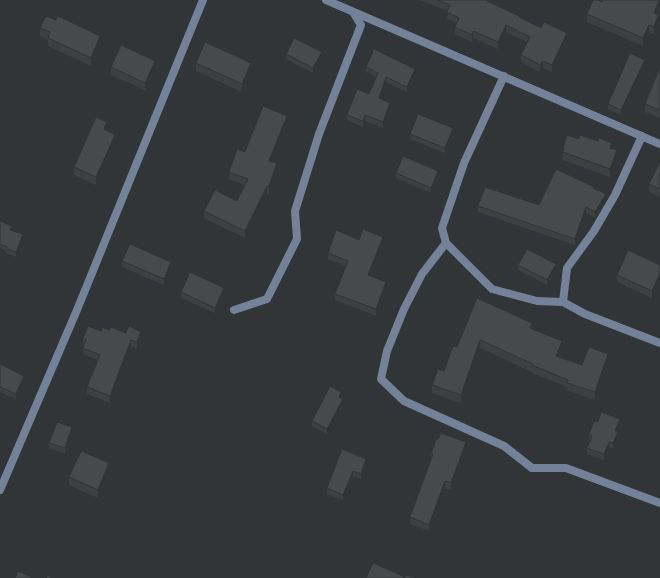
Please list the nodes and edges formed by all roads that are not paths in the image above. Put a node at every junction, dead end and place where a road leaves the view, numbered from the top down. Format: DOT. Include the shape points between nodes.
graph roads {
  1 [pos="203,0"];
  2 [pos="326,0"];
  3 [pos="352,11"];
  4 [pos="504,76"];
  5 [pos="642,136"];
  6 [pos="660,144"];
  7 [pos="446,243"];
  8 [pos="563,302"];
  9 [pos="234,310"];
  10 [pos="660,343"];
  11 [pos="0,490"];
  12 [pos="660,503"];
  1 -- 11 [label="street" via="77,310"];
  2 -- 3 [label="street"];
  3 -- 4 [label="street"];
  3 -- 9 [label="street" via="361,25 319,134 295,211 296,240 266,299"];
  4 -- 5 [label="street"];
  4 -- 7 [label="street" via="464,163 442,228"];
  5 -- 6 [label="street"];
  5 -- 8 [label="street" via="615,196 567,268"];
  7 -- 8 [label="street" via="492,289 536,301"];
  7 -- 12 [label="street" via="422,274 404,309 387,351 381,379 404,401 504,446 532,468 566,468"];
  8 -- 10 [label="street" via="585,314"];
}
